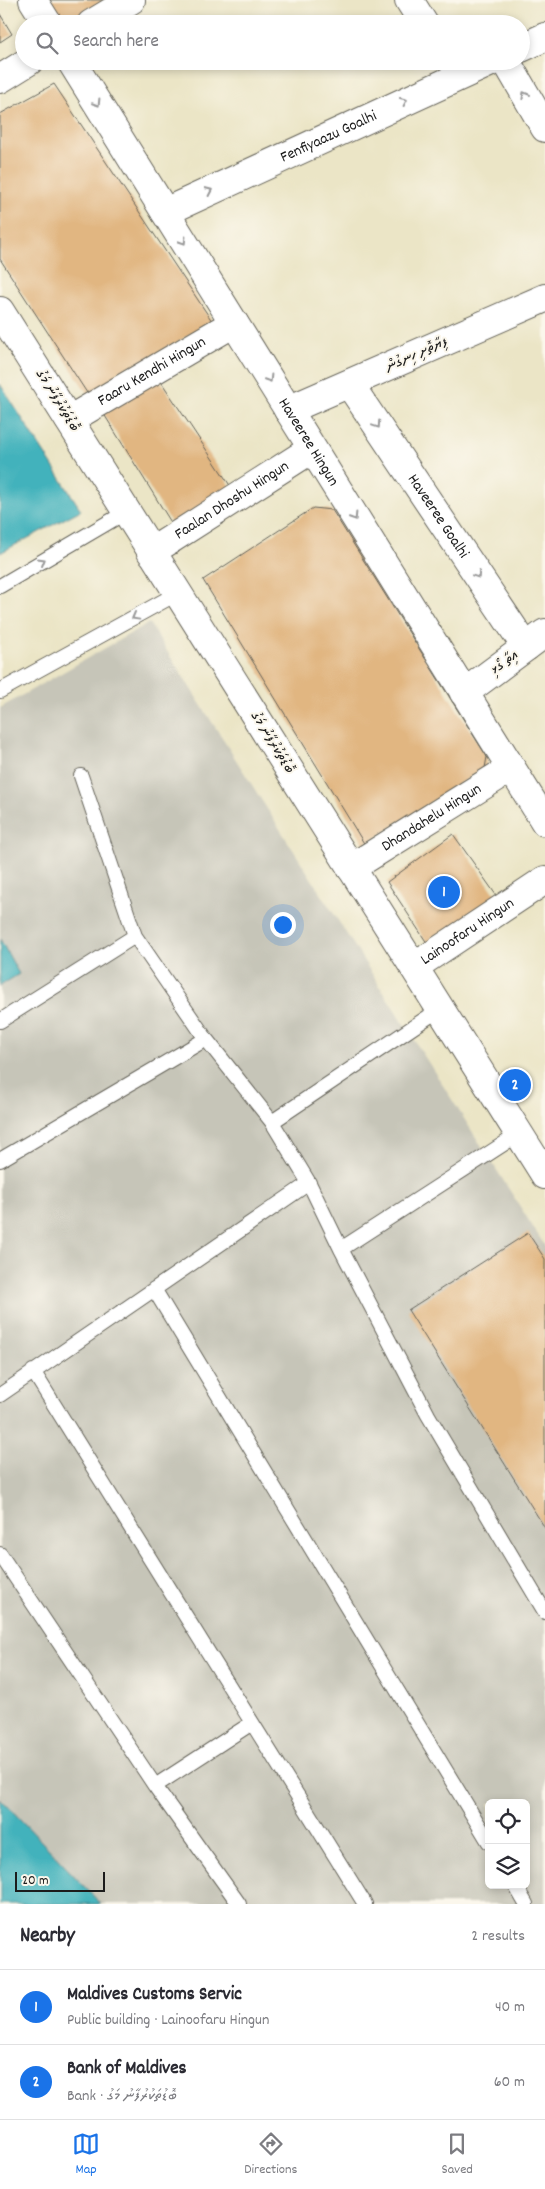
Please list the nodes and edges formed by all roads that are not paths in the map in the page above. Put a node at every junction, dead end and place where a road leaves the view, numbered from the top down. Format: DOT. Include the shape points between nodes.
graph roads {
  1 [pos="33,0"];
  2 [pos="131,0"];
  3 [pos="409,0"];
  4 [pos="42,15"];
  5 [pos="106,15"];
  6 [pos="418,15"];
  7 [pos="545,37"];
  8 [pos="530,44"];
  9 [pos="15,70"];
  10 [pos="77,70"];
  11 [pos="449,70"];
  12 [pos="511,70"];
  13 [pos="0,79"];
  14 [pos="545,128"];
  15 [pos="165,212"];
  16 [pos="545,298"];
  17 [pos="0,311"];
  18 [pos="234,323"];
  19 [pos="350,385"];
  20 [pos="288,410"];
  21 [pos="69,420"];
  22 [pos="312,449"];
  23 [pos="126,512"];
  24 [pos="152,552"];
  25 [pos="0,586"];
  26 [pos="178,593"];
  27 [pos="536,640"];
  28 [pos="0,691"];
  29 [pos="464,693"];
  30 [pos="511,768"];
  31 [pos="81,776"];
  32 [pos="545,822"];
  33 [pos="351,868"];
  34 [pos="545,880"];
  35 [pos="135,936"];
  36 [pos="414,967"];
  37 [pos="440,1009"];
  38 [pos="0,1021"];
  39 [pos="206,1039"];
  40 [pos="272,1122"];
  41 [pos="531,1143"];
  42 [pos="0,1160"];
  43 [pos="545,1176"];
  44 [pos="309,1183"];
  45 [pos="341,1249"];
  46 [pos="154,1288"];
  47 [pos="33,1371"];
  48 [pos="0,1395"];
  49 [pos="0,1554"];
  50 [pos="545,1612"];
  51 [pos="252,1724"];
  52 [pos="155,1786"];
  53 [pos="485,1835"];
  54 [pos="517,1889"];
  55 [pos="238,1904"];
  56 [pos="365,1904"];
  57 [pos="526,1904"];
  1 -- 4 [label="street"];
  2 -- 5 [label="street"];
  3 -- 6 [label="street"];
  7 -- 8 [label="street"];
  9 -- 13 [label="street"];
  10 -- 15 [label="street, Haveeree Hingun, one-way"];
  15 -- 11 [label="street, Fenfiyaazu Goalhi, one-way"];
  14 -- 12 [label="street, one-way"];
  15 -- 18 [label="street, Haveeree Hingun, one-way"];
  16 -- 19 [label="street, ފިޔާތޮށި ހިނގުން"];
  17 -- 21 [label="street, ބޮޑުތަކުރުފާނު މަގު"];
  18 -- 20 [label="street, Haveeree Hingun, one-way"];
  18 -- 21 [label="street, Faaru Kendhi Hingun"];
  19 -- 20 [label="street, ފިޔާތޮށި ހިނގުން"];
  19 -- 27 [label="street, Haveeree Goalhi, one-way"];
  20 -- 22 [label="street, Haveeree Hingun"];
  21 -- 23 [label="street, ބޮޑުތަކުރުފާނު މަގު"];
  22 -- 24 [label="street, Faalan Dhoshu Hingun"];
  22 -- 29 [label="street, Haveeree Hingun, one-way"];
  23 -- 24 [label="street, ބޮޑުތަކުރުފާނު މަގު"];
  25 -- 23 [label="lane, one-way"];
  24 -- 26 [label="street, ބޮޑުތަކުރުފާނު މަގު"];
  26 -- 28 [label="lane, one-way"];
  26 -- 33 [label="street, ބޮޑުތަކުރުފާނު މަގު"];
  27 -- 29 [label="street, އިތާ ގޯޅި"];
  29 -- 30 [label="street, Haveeree Hingun"];
  30 -- 32 [label="street, Haveeree Hingun"];
  30 -- 33 [label="street, Dhandahelu Hingun"];
  31 -- 35 [label="lane"];
  33 -- 36 [label="street, ބޮޑުތަކުރުފާނު މަގު"];
  34 -- 36 [label="street, Lainoofaru Hingun"];
  35 -- 38 [label="lane"];
  35 -- 39 [label="lane"];
  36 -- 37 [label="street, ބޮޑުތަކުރުފާނު މަގު"];
  37 -- 40 [label="lane"];
  37 -- 41 [label="street, ބޮޑުތަކުރުފާނު މަގު"];
  39 -- 40 [label="lane"];
  39 -- 42 [label="lane"];
  40 -- 44 [label="lane"];
  41 -- 43 [label="street, ބޮޑުތަކުރުފާނު މަގު"];
  41 -- 45 [label="lane"];
  44 -- 45 [label="lane"];
  44 -- 46 [label="lane"];
  45 -- 50 [label="lane" via="428,1414"];
  46 -- 47 [label="lane"];
  46 -- 53 [label="lane"];
  47 -- 48 [label="lane"];
  47 -- 51 [label="lane"];
  49 -- 52 [label="lane"];
  51 -- 52 [label="lane"];
  51 -- 56 [label="lane"];
  52 -- 55 [label="lane"];
  54 -- 57 [label="lane"];
}
